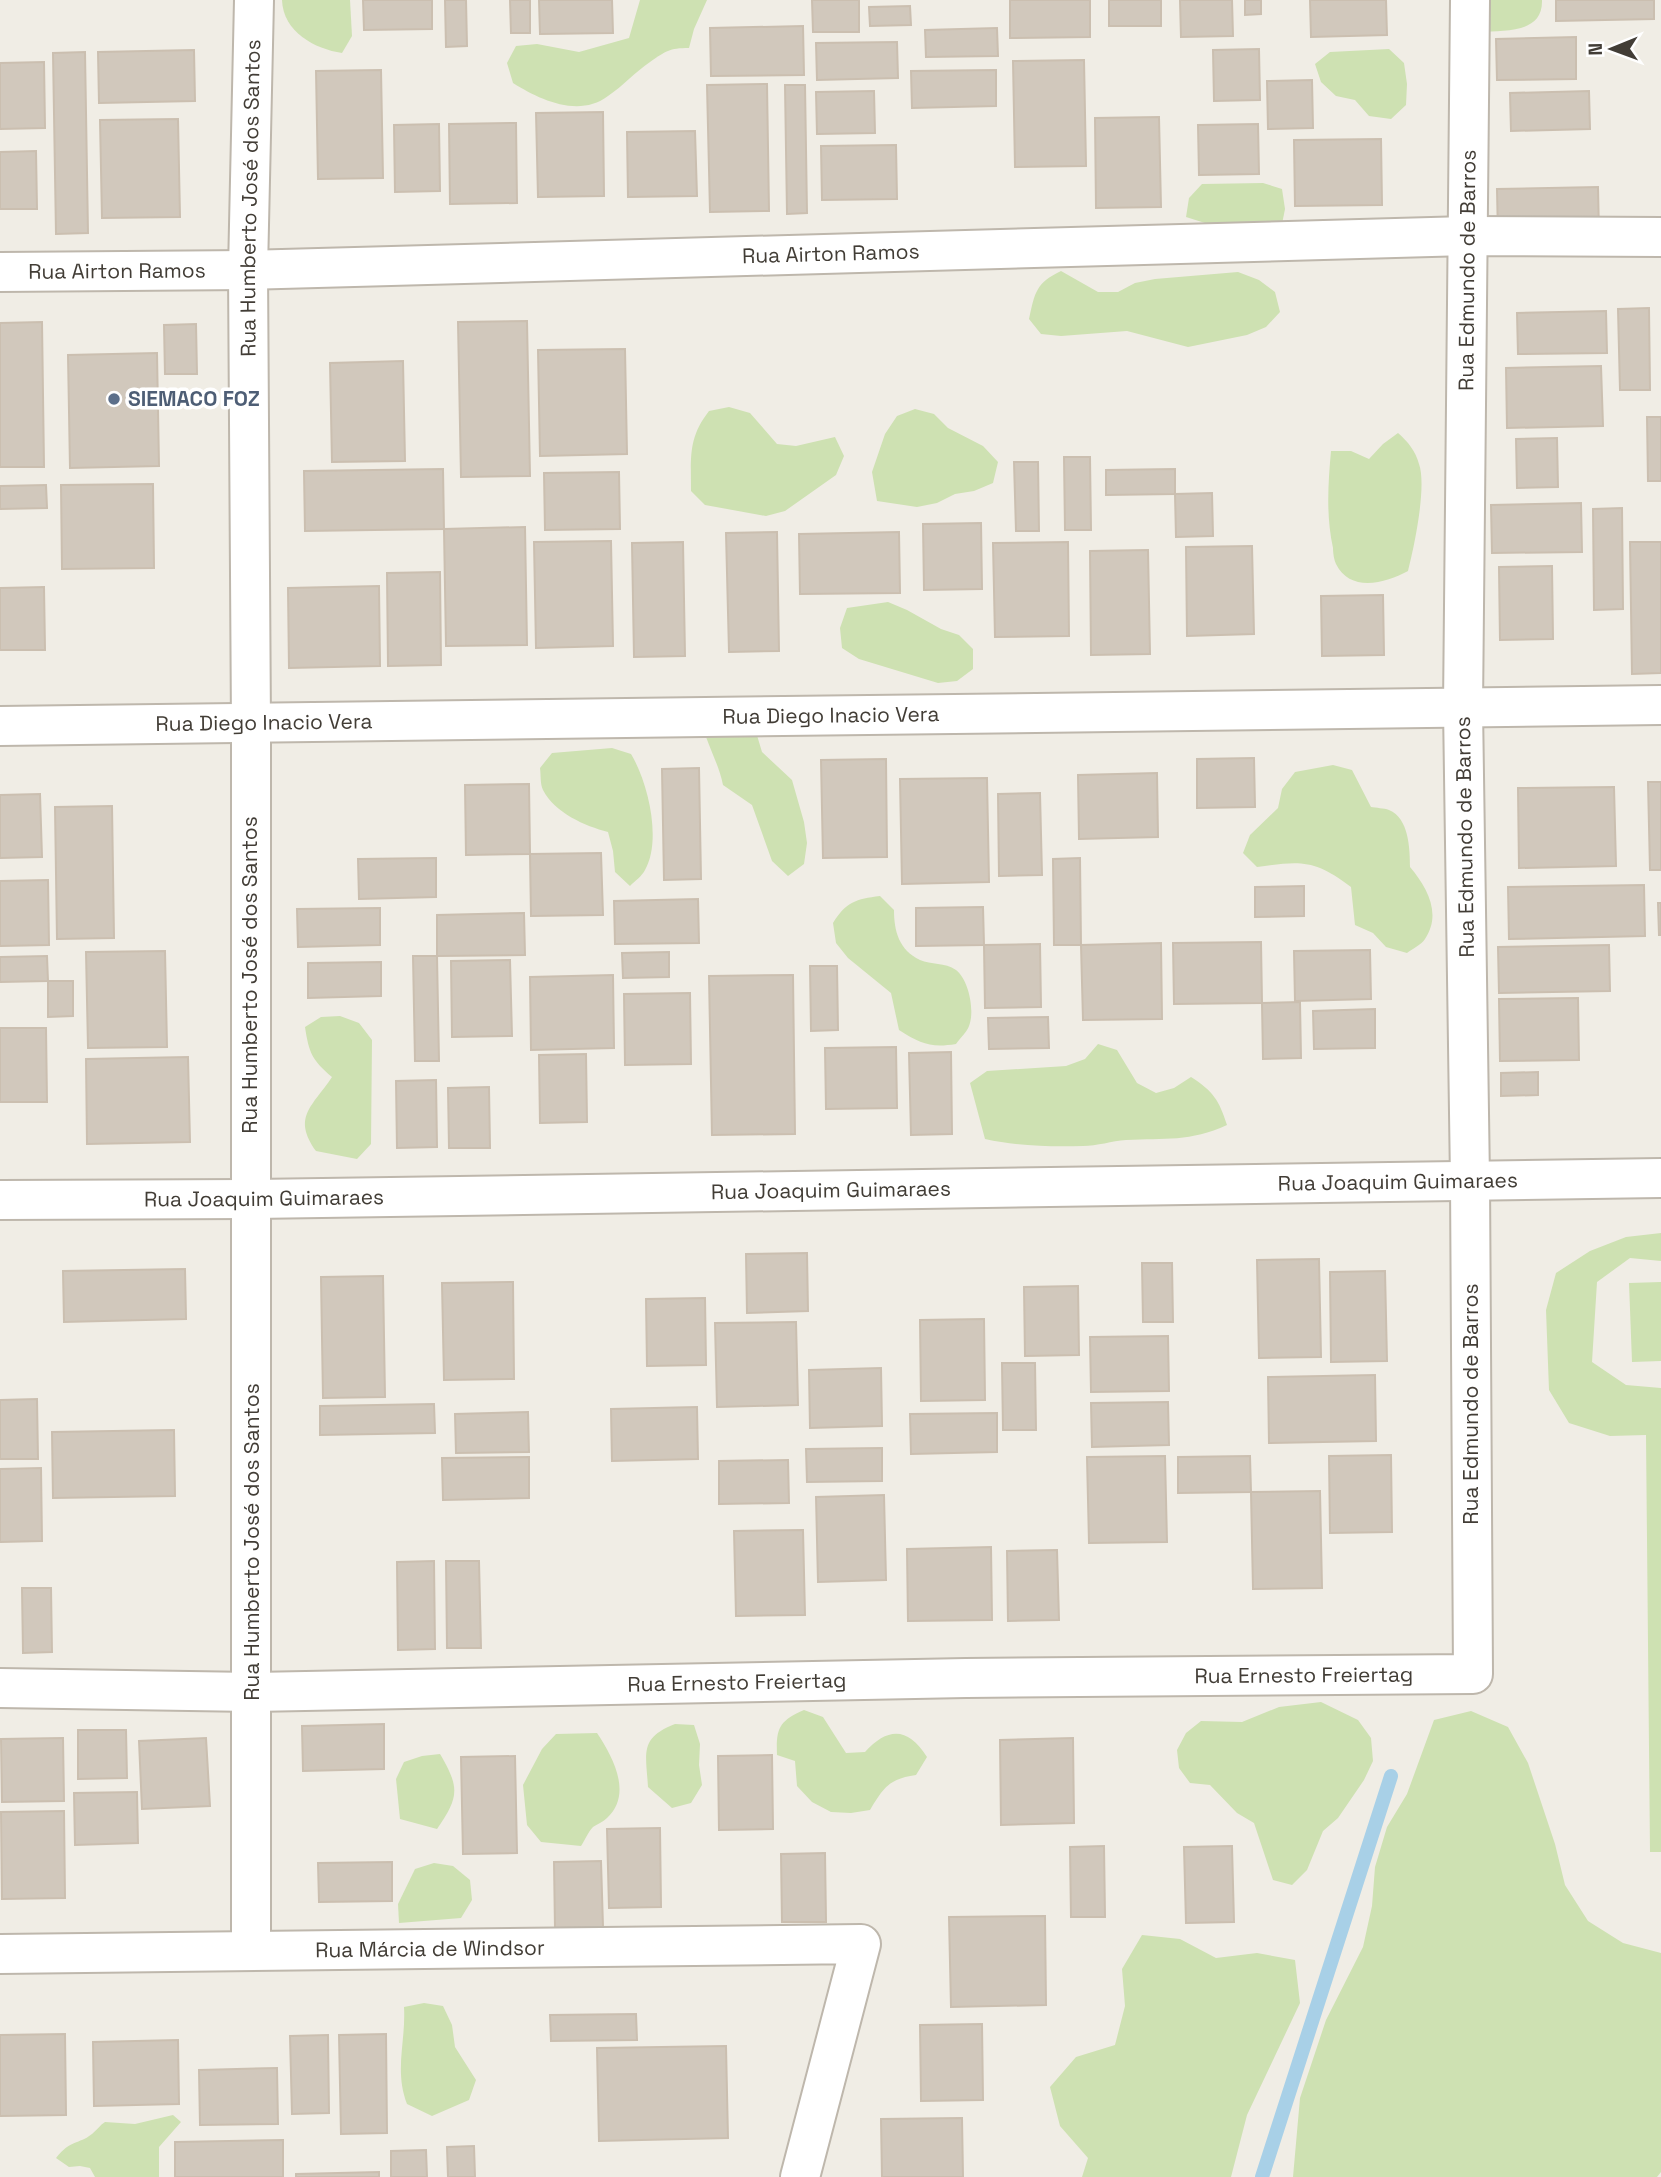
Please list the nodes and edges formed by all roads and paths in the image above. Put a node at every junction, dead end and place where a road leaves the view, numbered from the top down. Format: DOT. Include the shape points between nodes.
graph roads {
  1 [pos="254,0"];
  2 [pos="1470,0"];
  3 [pos="1467,236"];
  4 [pos="1661,237"];
  5 [pos="248,270"];
  6 [pos="0,272"];
  7 [pos="1661,705"];
  8 [pos="1463,708"];
  9 [pos="251,724"];
  10 [pos="0,726"];
  11 [pos="1661,1178"];
  12 [pos="1470,1180"];
  13 [pos="250,1199"];
  14 [pos="0,1200"];
  15 [pos="1473,1674"];
  16 [pos="0,1688"];
  17 [pos="252,1692"];
  18 [pos="251,1950"];
  19 [pos="0,1954"];
  20 [pos="800,2177"];
  1 -- 5 [label="street, Rua Humberto José dos Santos"];
  2 -- 3 [label="street, Rua Edmundo de Barros"];
  3 -- 4 [label="street, Rua Airton Ramos"];
  3 -- 5 [label="street, Rua Airton Ramos"];
  3 -- 8 [label="street, Rua Edmundo de Barros"];
  5 -- 6 [label="street, Rua Airton Ramos"];
  5 -- 9 [label="street, Rua Humberto José dos Santos"];
  7 -- 8 [label="street, Rua Diego Inacio Vera"];
  8 -- 9 [label="street, Rua Diego Inacio Vera"];
  8 -- 12 [label="street, Rua Edmundo de Barros"];
  9 -- 10 [label="street, Rua Diego Inacio Vera"];
  9 -- 13 [label="street, Rua Humberto José dos Santos"];
  11 -- 12 [label="street, Rua Joaquim Guimaraes"];
  12 -- 13 [label="street, Rua Joaquim Guimaraes"];
  12 -- 15 [label="street, Rua Edmundo de Barros"];
  13 -- 14 [label="street, Rua Joaquim Guimaraes"];
  13 -- 17 [label="street, Rua Humberto José dos Santos"];
  15 -- 17 [label="street, Rua Ernesto Freiertag" via="952,1678"];
  16 -- 17 [label="street, Rua Ernesto Freiertag"];
  17 -- 18 [label="street, Rua Humberto José dos Santos"];
  18 -- 19 [label="street, Rua Márcia de Windsor"];
  18 -- 20 [label="street, Rua Márcia de Windsor" via="861,1944"];
}
